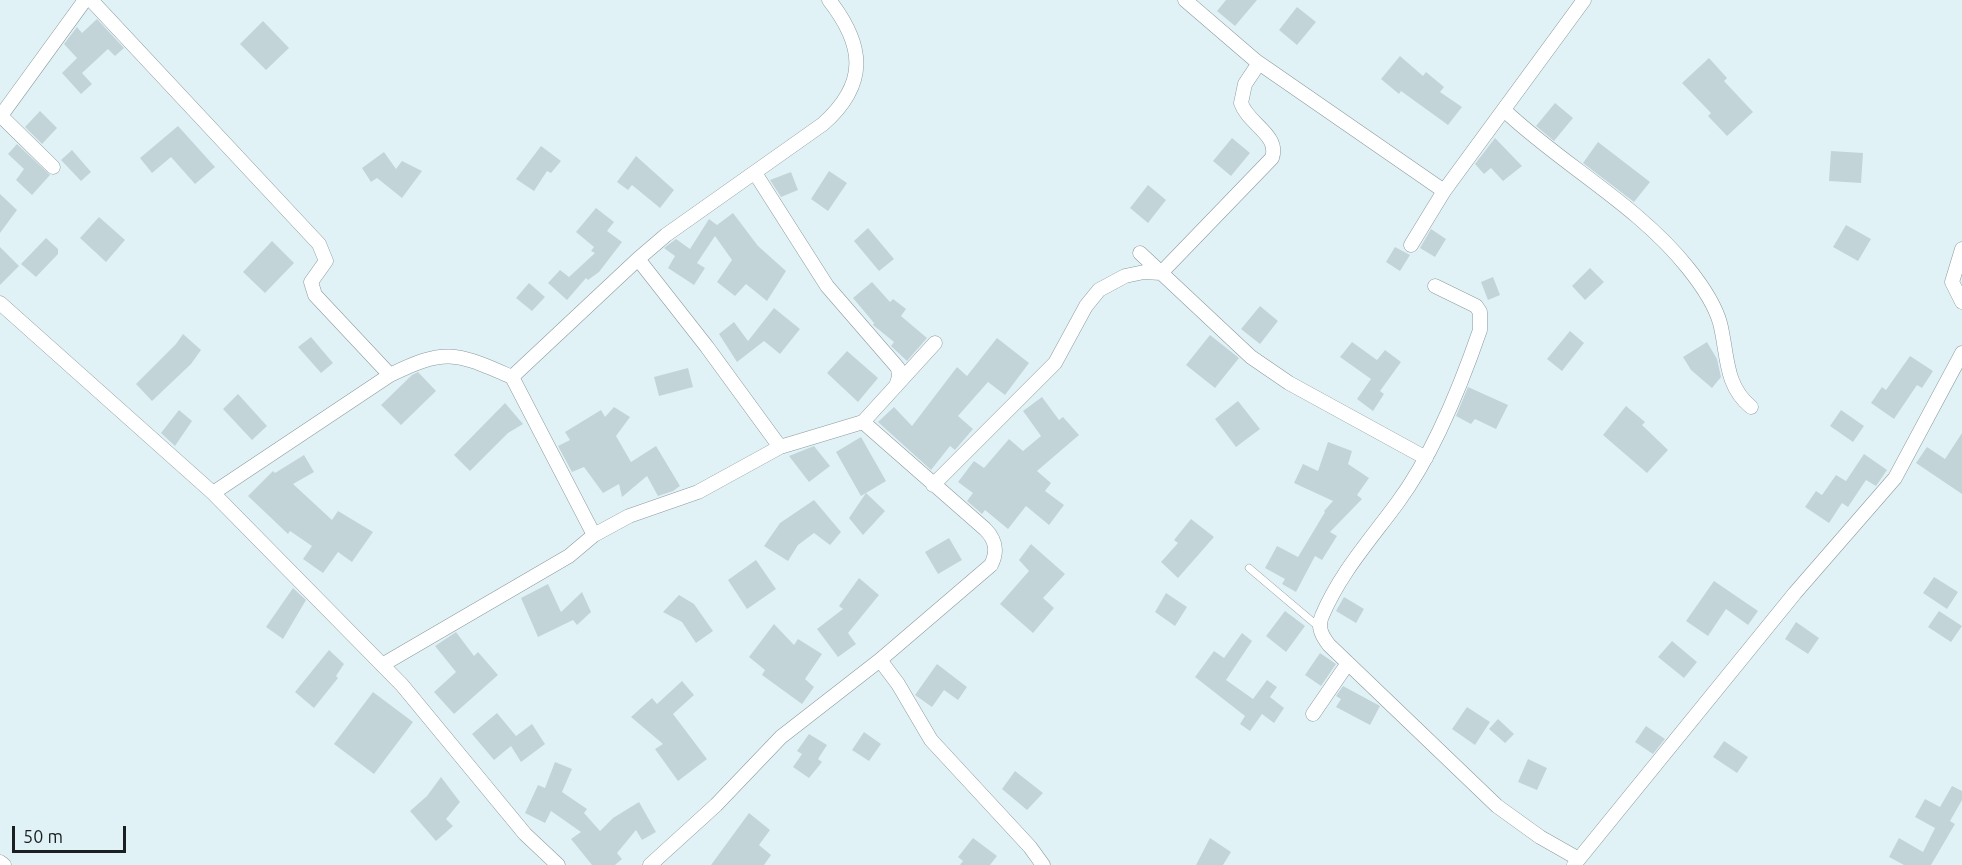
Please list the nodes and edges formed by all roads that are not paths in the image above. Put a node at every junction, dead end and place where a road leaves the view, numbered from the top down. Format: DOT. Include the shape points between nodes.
graph roads {
  1 [pos="85,0"];
  2 [pos="91,0"];
  3 [pos="829,0"];
  4 [pos="1185,0"];
  5 [pos="1584,0"];
  6 [pos="1259,63"];
  7 [pos="1504,110"];
  8 [pos="0,116"];
  9 [pos="53,167"];
  10 [pos="755,173"];
  11 [pos="1444,191"];
  12 [pos="1411,245"];
  13 [pos="1962,249"];
  14 [pos="1140,253"];
  15 [pos="638,259"];
  16 [pos="1161,273"];
  17 [pos="1435,286"];
  18 [pos="1962,302"];
  19 [pos="0,303"];
  20 [pos="935,343"];
  21 [pos="1962,353"];
  22 [pos="390,375"];
  23 [pos="512,377"];
  24 [pos="896,386"];
  25 [pos="1751,407"];
  26 [pos="863,422"];
  27 [pos="780,447"];
  28 [pos="1426,458"];
  29 [pos="933,485"];
  30 [pos="213,493"];
  31 [pos="594,535"];
  32 [pos="1249,568"];
  33 [pos="1320,628"];
  34 [pos="880,660"];
  35 [pos="1348,663"];
  36 [pos="382,665"];
  37 [pos="1313,714"];
  38 [pos="0,862"];
  39 [pos="1575,862"];
  40 [pos="4,865"];
  41 [pos="558,865"];
  42 [pos="650,865"];
  43 [pos="1043,865"];
  1 -- 8 [label="street"];
  2 -- 22 [label="street" via="320,244 326,261 311,282 315,296"];
  3 -- 10 [label="street" via="852,39 858,73 852,89 838,111 823,124"];
  4 -- 6 [label="street"];
  5 -- 7 [label="street"];
  6 -- 11 [label="street"];
  6 -- 16 [label="street" via="1245,84 1241,103 1254,123 1269,136 1274,146 1272,158"];
  7 -- 11 [label="street"];
  7 -- 25 [label="street" via="1654,233 1688,268 1720,321 1733,386"];
  8 -- 9 [label="street"];
  10 -- 15 [label="street"];
  10 -- 24 [label="street" via="827,286 897,368"];
  11 -- 12 [label="street"];
  13 -- 18 [label="street" via="1952,282"];
  14 -- 16 [label="street"];
  15 -- 23 [label="street"];
  15 -- 27 [label="street"];
  16 -- 28 [label="street" via="1251,357 1307,393"];
  16 -- 29 [label="street" via="1125,276 1099,290 1055,363"];
  17 -- 28 [label="street" via="1470,301 1482,320 1477,341"];
  19 -- 30 [label="street"];
  20 -- 24 [label="street"];
  21 -- 39 [label="street" via="1895,478"];
  22 -- 23 [label="street" via="423,359 456,356"];
  22 -- 30 [label="street"];
  23 -- 31 [label="street"];
  24 -- 26 [label="street"];
  26 -- 27 [label="street"];
  26 -- 29 [label="street"];
  27 -- 31 [label="street" via="698,492 629,516"];
  28 -- 33 [label="street" via="1398,502 1351,562 1322,615"];
  29 -- 34 [label="street" via="992,536 996,555 991,565"];
  30 -- 36 [label="street"];
  31 -- 36 [label="street" via="564,560"];
  32 -- 33 [label="lane"];
  33 -- 35 [label="street" via="1329,645"];
  34 -- 42 [label="street" via="781,737 716,805"];
  34 -- 43 [label="street" via="931,740"];
  35 -- 37 [label="street"];
  35 -- 39 [label="street" via="1497,806"];
  36 -- 41 [label="street" via="525,834"];
  38 -- 40 [label="street"];
}
